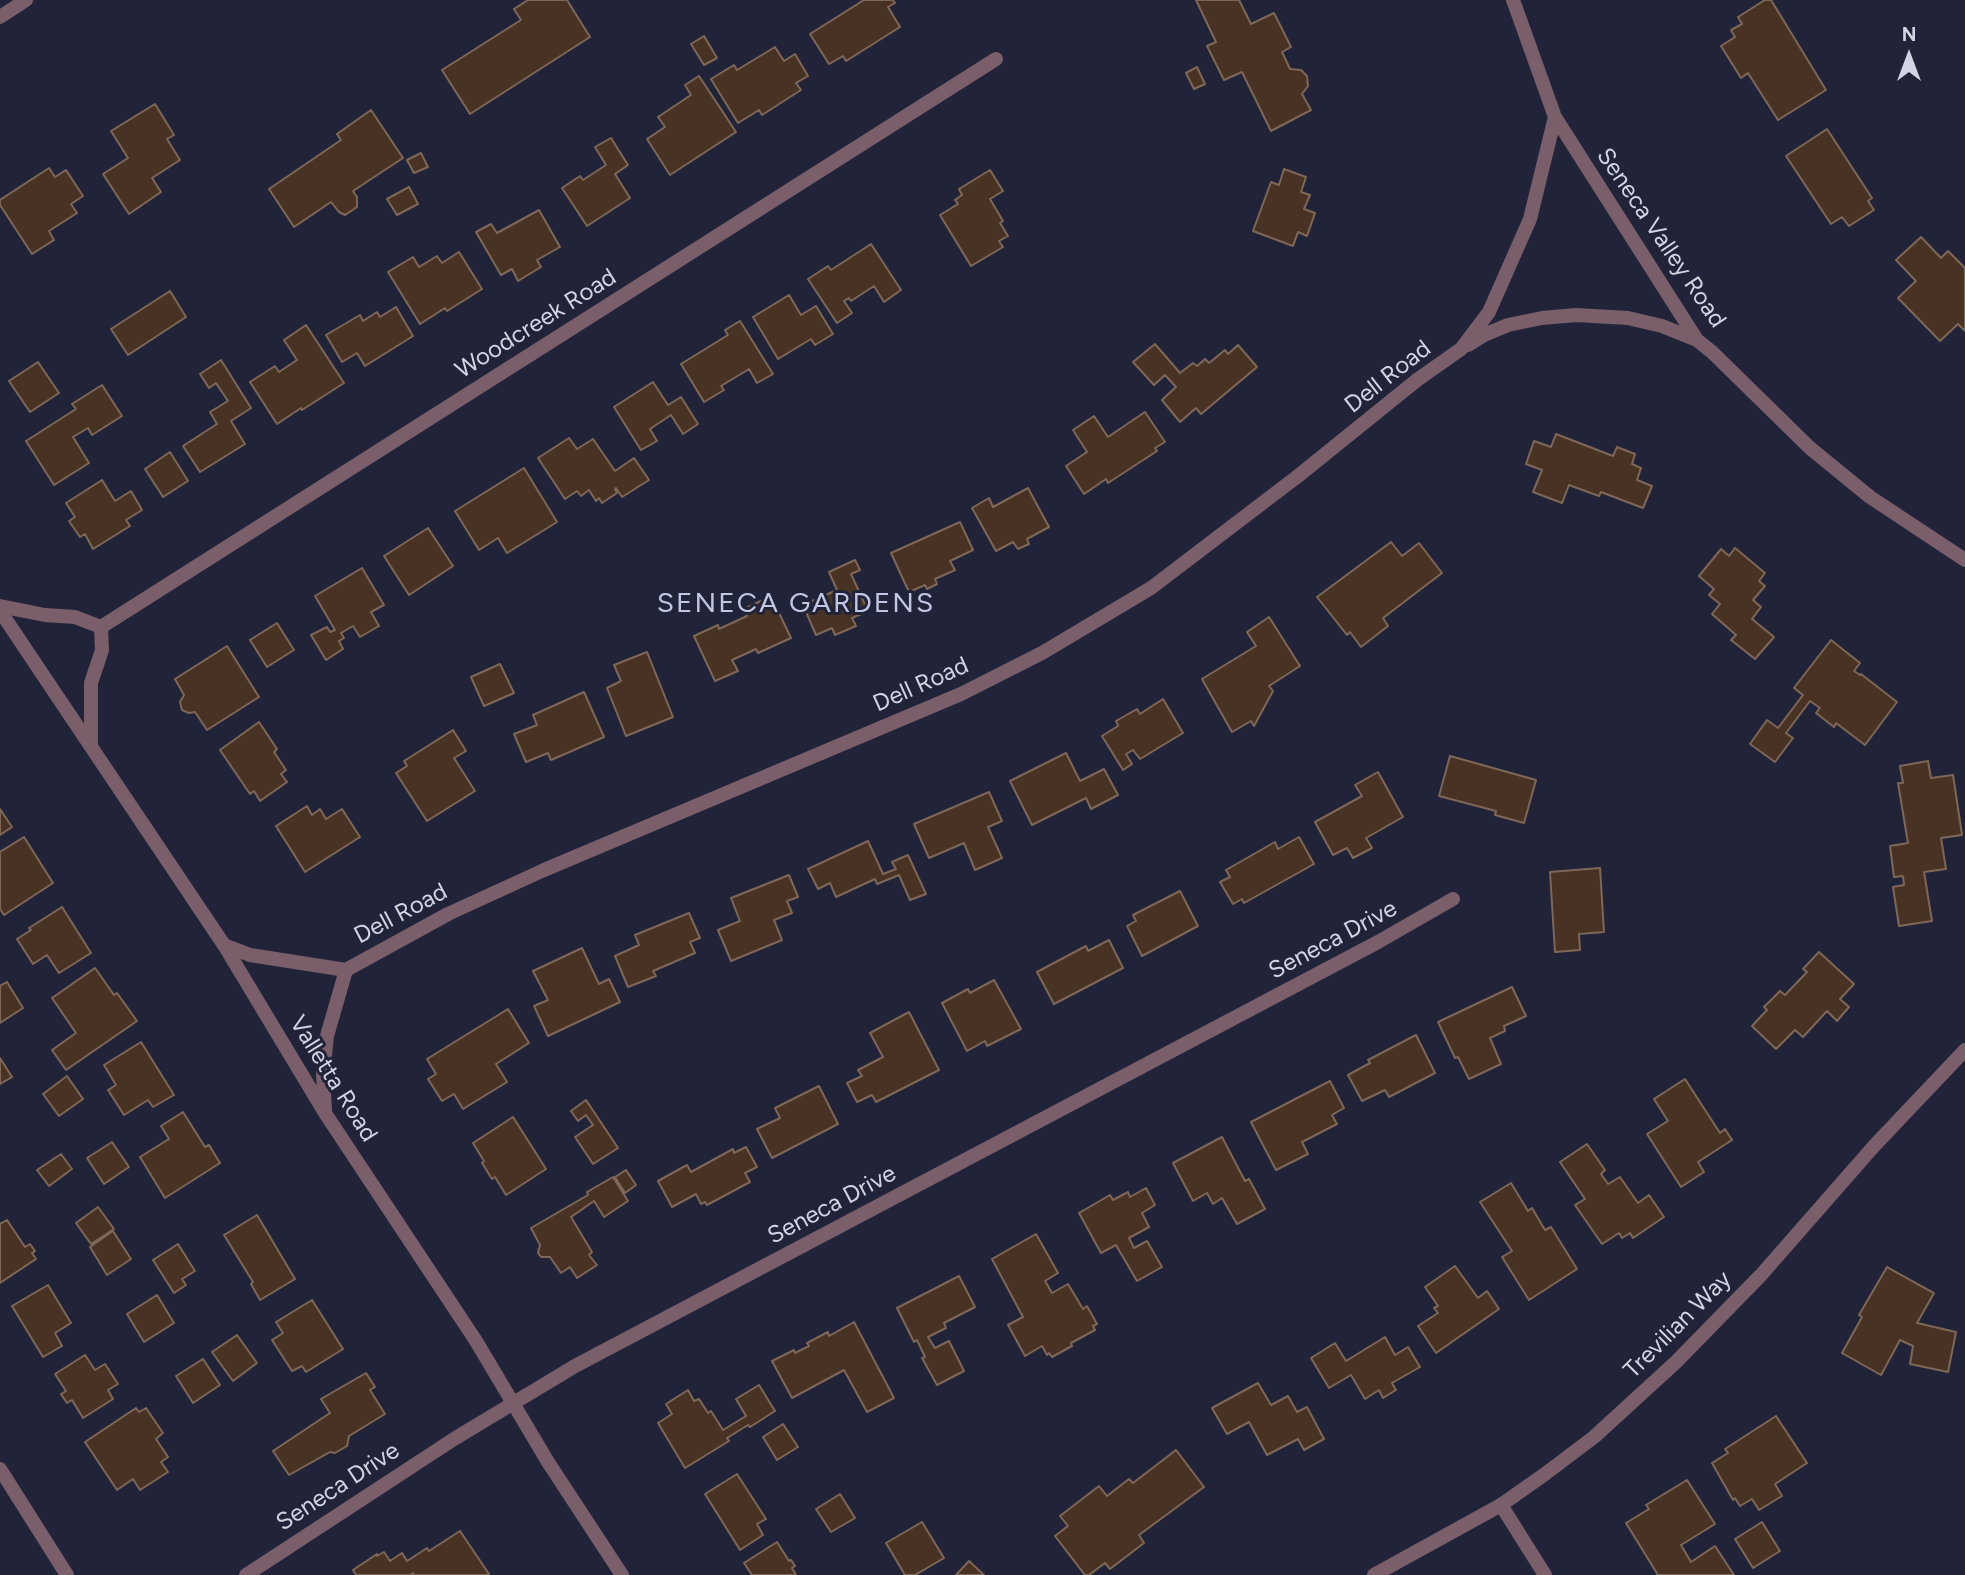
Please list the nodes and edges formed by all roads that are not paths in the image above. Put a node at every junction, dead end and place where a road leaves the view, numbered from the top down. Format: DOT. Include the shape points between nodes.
graph roads {
  1 [pos="26,0"];
  2 [pos="1513,0"];
  3 [pos="0,17"];
  4 [pos="996,59"];
  5 [pos="1555,117"];
  6 [pos="1697,340"];
  7 [pos="1461,349"];
  8 [pos="1965,560"];
  9 [pos="0,606"];
  10 [pos="0,611"];
  11 [pos="101,627"];
  12 [pos="91,748"];
  13 [pos="1453,899"];
  14 [pos="224,945"];
  15 [pos="346,970"];
  16 [pos="1965,1050"];
  17 [pos="325,1113"];
  18 [pos="512,1403"];
  19 [pos="0,1469"];
  20 [pos="1501,1505"];
  21 [pos="67,1575"];
  22 [pos="246,1575"];
  23 [pos="622,1575"];
  24 [pos="1374,1575"];
  25 [pos="1545,1575"];
  1 -- 3 [label="street"];
  2 -- 5 [label="street, Seneca Valley Road"];
  4 -- 11 [label="street, Woodcreek Road"];
  5 -- 6 [label="street, Seneca Valley Road"];
  5 -- 7 [label="street, Dell Road" via="1530,219 1489,312"];
  6 -- 7 [label="street, Dell Road" via="1628,317 1576,316 1508,325"];
  6 -- 8 [label="street, Seneca Valley Road" via="1810,448 1870,498"];
  7 -- 15 [label="street, Dell Road" via="1151,588 1042,653 961,694 544,870 449,914"];
  9 -- 11 [label="street" via="75,617"];
  10 -- 12 [label="street, Valletta Road"];
  11 -- 12 [label="street" via="102,650 91,683"];
  12 -- 14 [label="street, Valletta Road"];
  13 -- 18 [label="street, Seneca Drive"];
  14 -- 15 [label="street, Dell Road" via="250,955"];
  14 -- 17 [label="street, Valletta Road"];
  15 -- 17 [label="street, Dell Road" via="327,1036"];
  16 -- 20 [label="street, Trevilian Way" via="1676,1362 1594,1437"];
  17 -- 18 [label="street, Valletta Road"];
  18 -- 22 [label="street, Seneca Drive"];
  18 -- 23 [label="street, Valletta Road"];
  19 -- 21 [label="street"];
  20 -- 24 [label="street, Trevilian Way"];
  20 -- 25 [label="street"];
}
